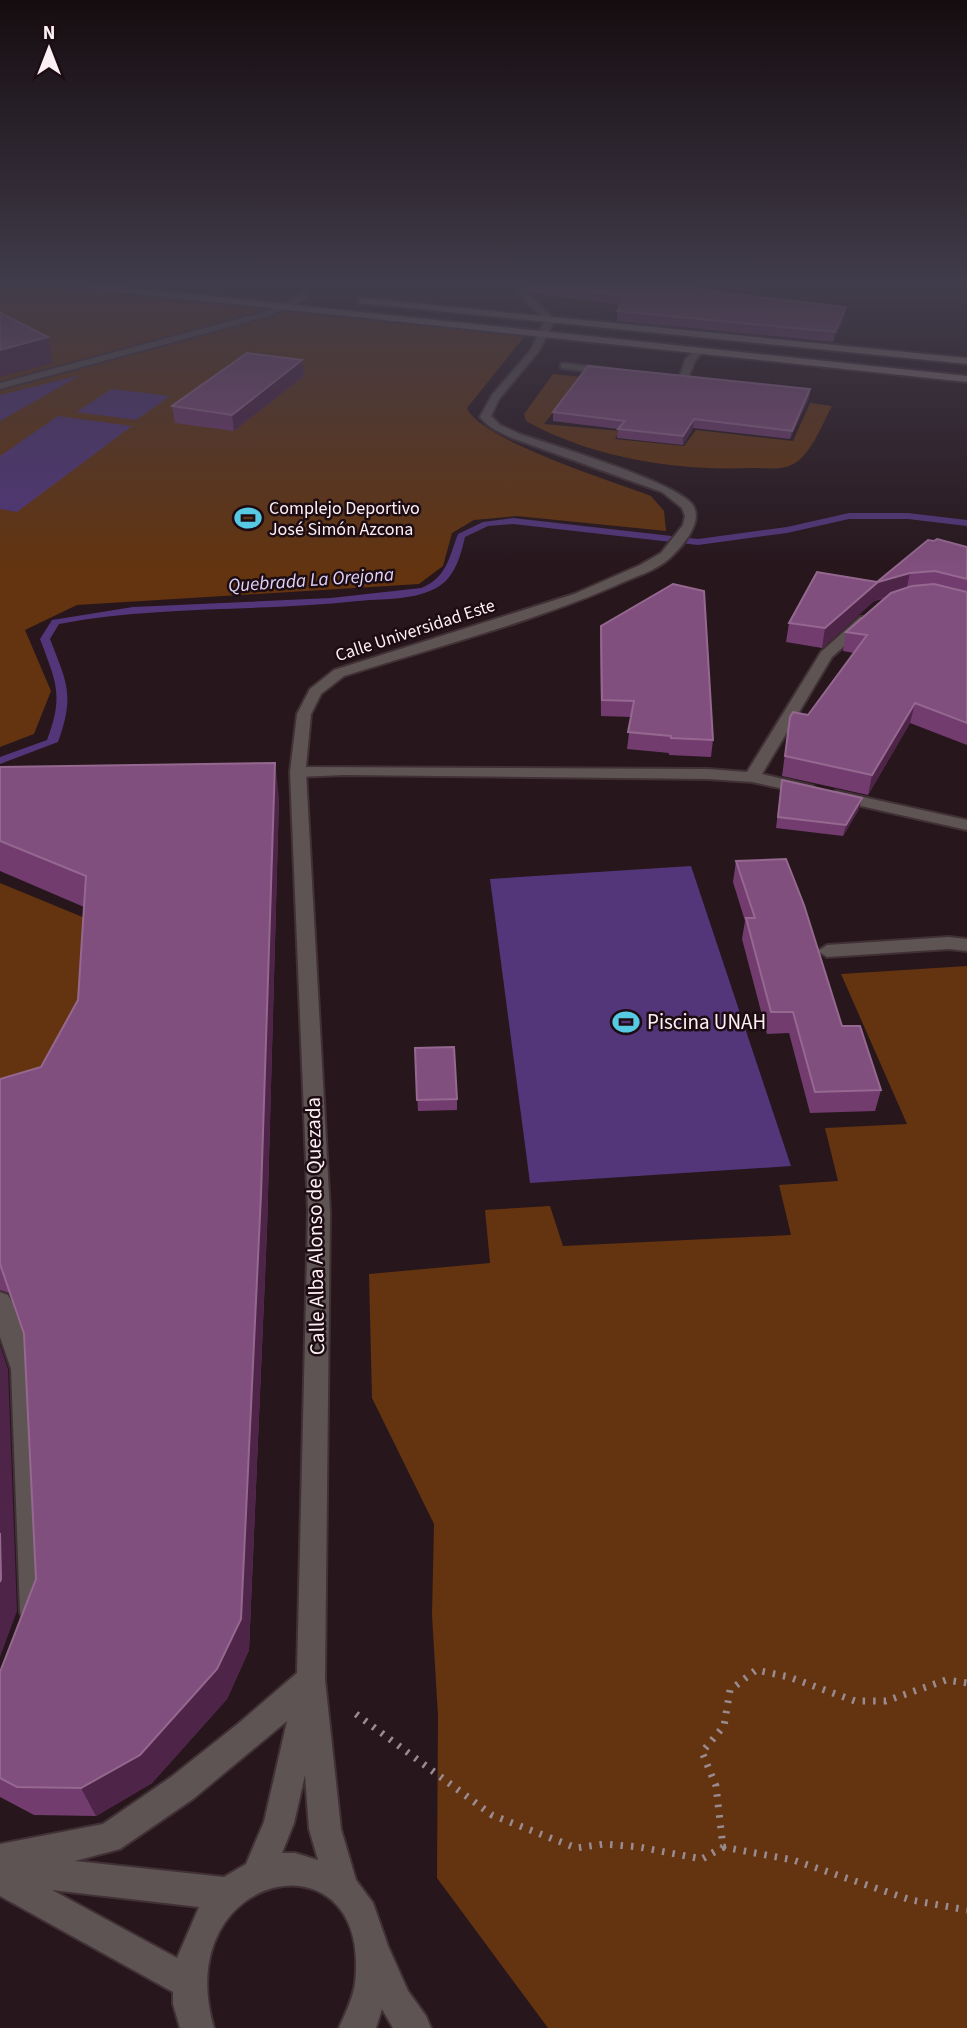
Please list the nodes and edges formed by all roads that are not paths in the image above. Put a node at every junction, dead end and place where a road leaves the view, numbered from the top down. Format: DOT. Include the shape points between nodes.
graph roads {
  1 [pos="20,381"];
  2 [pos="511,381"];
  3 [pos="688,381"];
  4 [pos="721,384"];
  5 [pos="0,386"];
  6 [pos="881,606"];
  7 [pos="299,772"];
  8 [pos="752,777"];
  9 [pos="967,825"];
  10 [pos="967,945"];
  11 [pos="827,951"];
  12 [pos="0,1303"];
  13 [pos="24,1638"];
  14 [pos="311,1680"];
  15 [pos="0,1860"];
  16 [pos="0,1868"];
  17 [pos="257,1875"];
  18 [pos="0,1879"];
  19 [pos="343,1889"];
  20 [pos="230,1894"];
  21 [pos="372,1948"];
  22 [pos="189,1982"];
  23 [pos="197,2028"];
  24 [pos="356,2028"];
  25 [pos="414,2028"];
  1 -- 5 [label="street"];
  2 -- 7 [label="street, Calle Universidad Este" via="488,406 485,417 496,427 666,490 687,506 689,526 665,556 579,597 339,673 314,692 304,714"];
  3 -- 4 [label="street"];
  6 -- 8 [label="street" via="826,655"];
  7 -- 8 [label="street"];
  7 -- 14 [label="street, Calle Alba Alonso de Quezada" via="319,1212"];
  8 -- 9 [label="street"];
  10 -- 11 [label="street"];
  12 -- 13 [label="street" via="23,1368 34,1611"];
  14 -- 15 [label="street" via="182,1788 109,1838"];
  14 -- 17 [label="street, Calle Alba Alonso de Quezada" via="279,1823"];
  14 -- 19 [label="street" via="325,1829"];
  16 -- 20 [label="street"];
  17 -- 19 [label="street" via="288,1868 316,1874"];
  17 -- 20 [label="street"];
  18 -- 22 [label="street"];
  19 -- 21 [label="street" via="362,1914"];
  20 -- 22 [label="street" via="208,1919 195,1949"];
  21 -- 24 [label="street" via="372,1984"];
  21 -- 25 [label="street" via="396,2003"];
  22 -- 23 [label="street"];
}
